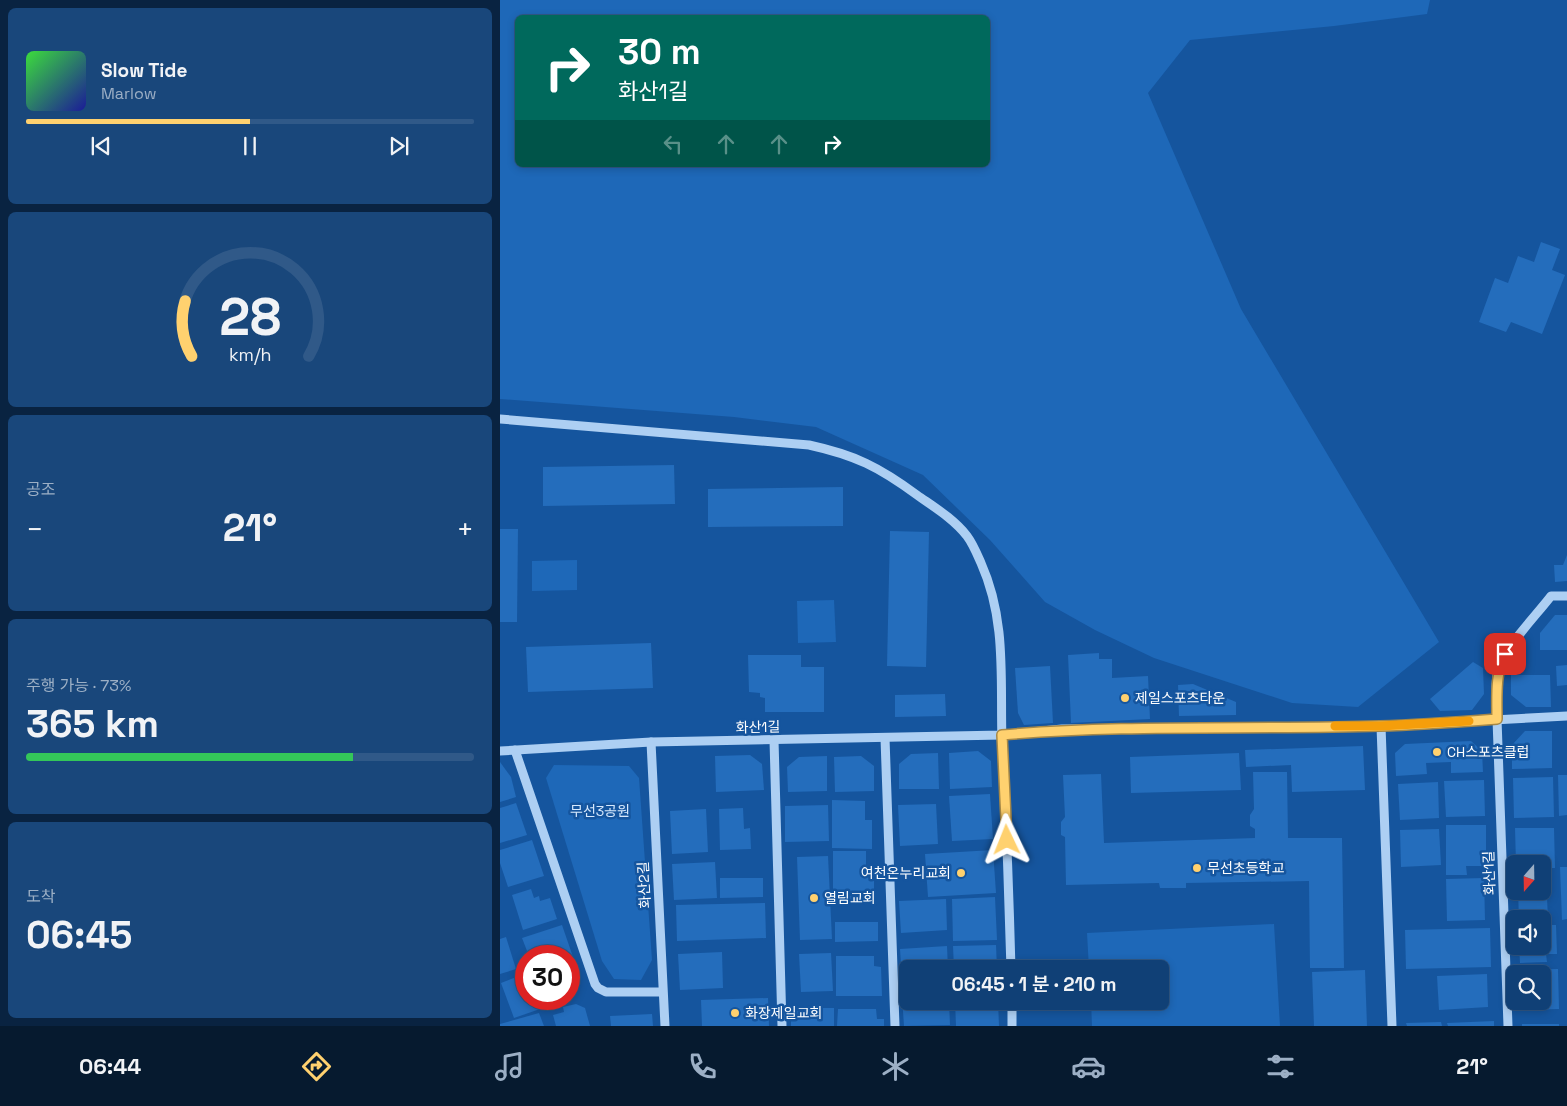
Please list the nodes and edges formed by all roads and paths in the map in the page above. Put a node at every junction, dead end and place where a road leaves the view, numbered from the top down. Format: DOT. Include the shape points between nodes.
graph roads {
  1 [pos="500,419"];
  2 [pos="1567,596"];
  3 [pos="1567,716"];
  4 [pos="1497,719"];
  5 [pos="1380,726"];
  6 [pos="1002,735"];
  7 [pos="885,738"];
  8 [pos="774,740"];
  9 [pos="651,742"];
  10 [pos="515,750"];
  11 [pos="500,751"];
  12 [pos="1011,960"];
  13 [pos="662,992"];
  14 [pos="1012,1010"];
  15 [pos="665,1026"];
  16 [pos="782,1026"];
  17 [pos="895,1026"];
  18 [pos="1012,1026"];
  19 [pos="1392,1026"];
  20 [pos="1508,1026"];
  1 -- 6 [label="street" via="809,445 838,451 889,474 958,527 981,563 998,614"];
  2 -- 4 [label="street" via="1551,596 1505,654 1499,665"];
  3 -- 4 [label="street, 화산1길"];
  4 -- 5 [label="street, 화산1길"];
  4 -- 20 [label="street, 화산1길"];
  5 -- 6 [label="street, 화산1길" via="1081,729"];
  5 -- 19 [label="street"];
  6 -- 7 [label="street, 화산1길"];
  6 -- 12 [label="street"];
  7 -- 8 [label="street, 화산1길"];
  7 -- 17 [label="street"];
  8 -- 9 [label="street, 화산1길"];
  8 -- 16 [label="street"];
  9 -- 10 [label="street, 화산1길"];
  9 -- 13 [label="street, 화산2길"];
  10 -- 11 [label="street, 화산1길"];
  10 -- 13 [label="street" via="595,984 606,992"];
  13 -- 15 [label="street, 화산2길"];
  14 -- 18 [label="street"];
}
